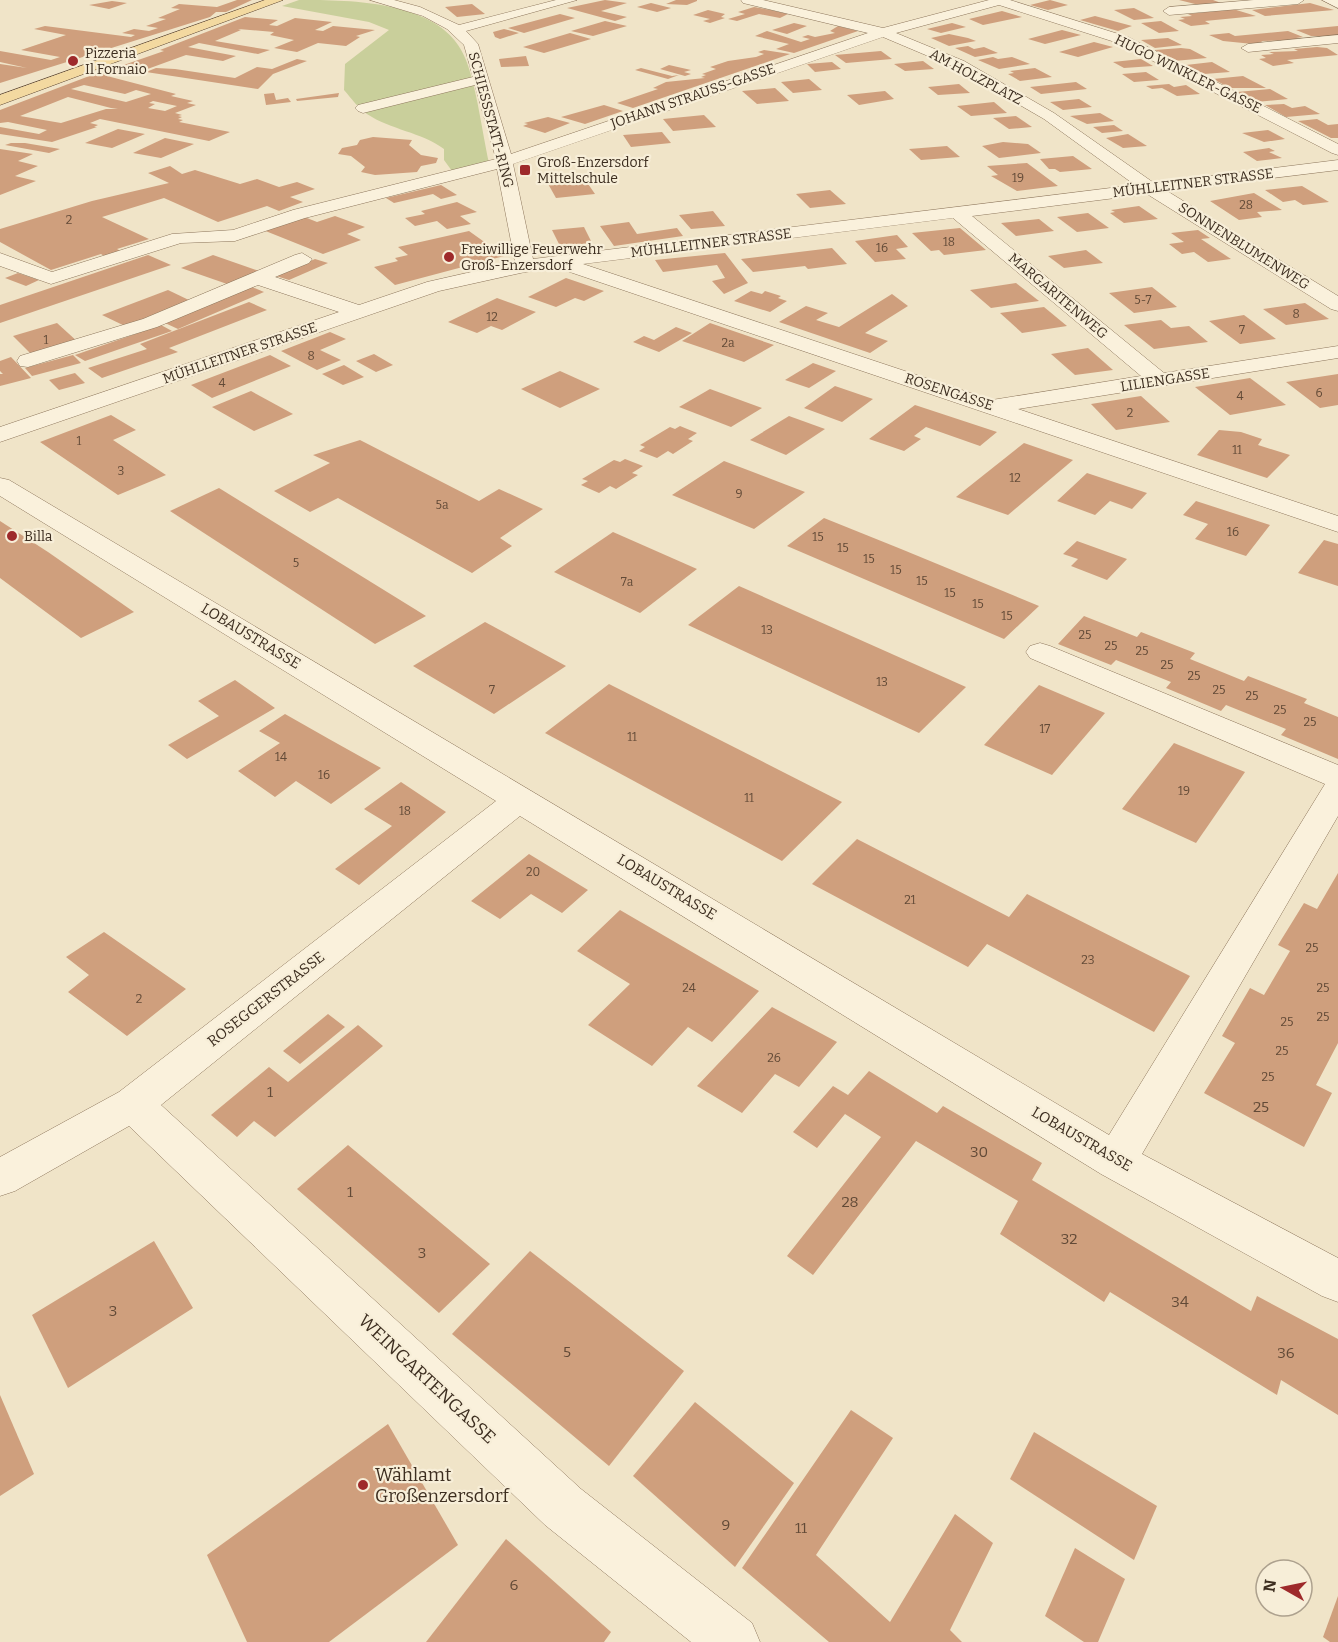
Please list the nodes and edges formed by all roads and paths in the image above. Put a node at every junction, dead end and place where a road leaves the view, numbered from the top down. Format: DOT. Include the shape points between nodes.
graph roads {
  1 [pos="277,0"];
  2 [pos="376,0"];
  3 [pos="571,0"];
  4 [pos="747,0"];
  5 [pos="1298,0"];
  6 [pos="1328,0"];
  7 [pos="1001,1"];
  8 [pos="1338,4"];
  9 [pos="1169,11"];
  10 [pos="459,29"];
  11 [pos="883,32"];
  12 [pos="1338,39"];
  13 [pos="1248,48"];
  14 [pos="480,80"];
  15 [pos="0,100"];
  16 [pos="363,108"];
  17 [pos="1338,150"];
  18 [pos="504,160"];
  19 [pos="1338,165"];
  20 [pos="1150,188"];
  21 [pos="956,212"];
  22 [pos="0,259"];
  23 [pos="302,259"];
  24 [pos="559,262"];
  25 [pos="525,266"];
  26 [pos="258,278"];
  27 [pos="1338,305"];
  28 [pos="359,312"];
  29 [pos="1338,352"];
  30 [pos="28,361"];
  31 [pos="1160,381"];
  32 [pos="992,407"];
  33 [pos="0,435"];
  34 [pos="0,485"];
  35 [pos="1338,524"];
  36 [pos="1040,652"];
  37 [pos="1338,777"];
  38 [pos="1338,788"];
  39 [pos="519,800"];
  40 [pos="133,1104"];
  41 [pos="1116,1161"];
  42 [pos="0,1178"];
  43 [pos="1338,1281"];
  44 [pos="733,1642"];
  1 -- 15 [label="main road"];
  2 -- 10 [label="street" via="411,7"];
  3 -- 10 [label="street"];
  4 -- 11 [label="street, AM HOLZPLATZ"];
  5 -- 9 [label="street"];
  6 -- 8 [label="street"];
  7 -- 11 [label="street, JOHANN STRAUSS-GASSE"];
  7 -- 17 [label="street, HUGO WINKLER-GASSE" via="1123,40"];
  10 -- 14 [label="street, SCHIESSSTATT-RING" via="471,44"];
  11 -- 18 [label="street, JOHANN STRAUSS-GASSE"];
  11 -- 20 [label="street, AM HOLZPLATZ" via="959,64 1049,116"];
  12 -- 13 [label="street"];
  14 -- 16 [label="street"];
  14 -- 18 [label="street, SCHIESSSTATT-RING"];
  18 -- 22 [label="street, JOHANN STRAUSS-GASSE" via="299,214 235,235 179,238 51,278"];
  18 -- 25 [label="street, SCHIESSSTATT-RING"];
  19 -- 20 [label="street, MÜHLLEITNER STRASSE"];
  20 -- 21 [label="street, MÜHLLEITNER STRASSE"];
  20 -- 27 [label="street, SONNENBLUMENWEG"];
  21 -- 24 [label="street, MÜHLLEITNER STRASSE"];
  21 -- 31 [label="street, MARGARITENWEG"];
  23 -- 26 [label="street"];
  24 -- 25 [label="street, MÜHLLEITNER STRASSE"];
  24 -- 32 [label="street, ROSENGASSE"];
  25 -- 28 [label="street, MÜHLLEITNER STRASSE" via="434,286"];
  26 -- 28 [label="street"];
  26 -- 30 [label="street" via="150,323"];
  28 -- 33 [label="street, MÜHLLEITNER STRASSE"];
  29 -- 31 [label="street, LILIENGASSE"];
  31 -- 32 [label="street, LILIENGASSE"];
  32 -- 35 [label="street, ROSENGASSE"];
  34 -- 39 [label="street, LOBAUSTRASSE"];
  36 -- 37 [label="street"];
  38 -- 41 [label="street"];
  39 -- 40 [label="street, ROSEGGERSTRASSE"];
  39 -- 41 [label="street, LOBAUSTRASSE"];
  40 -- 42 [label="street, ROSEGGERSTRASSE"];
  40 -- 44 [label="street, WEINGARTENGASSE" via="563,1507"];
  41 -- 43 [label="street, LOBAUSTRASSE"];
}
